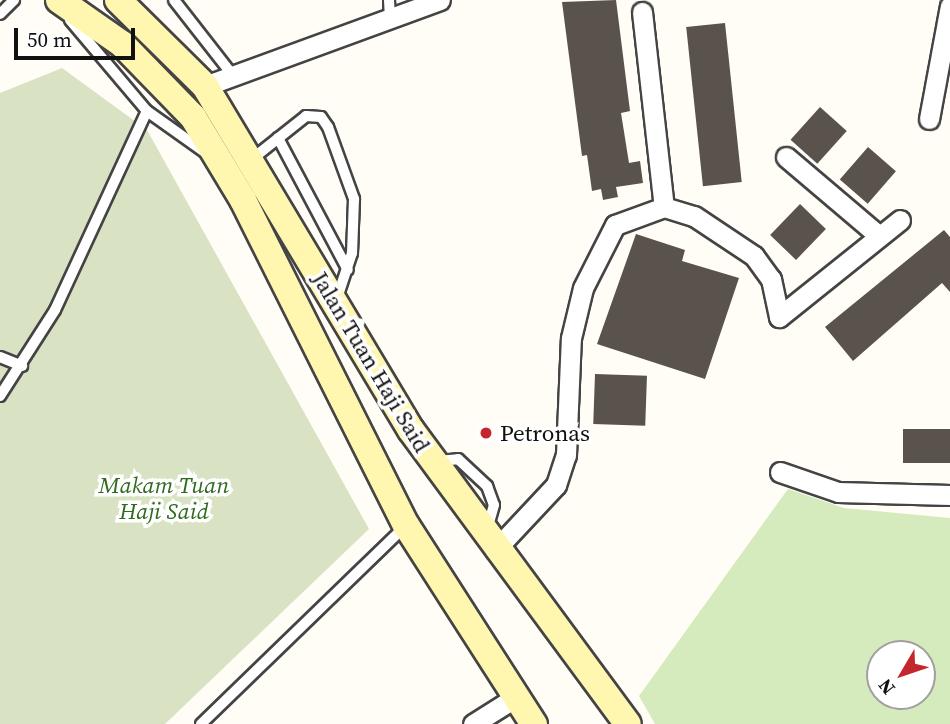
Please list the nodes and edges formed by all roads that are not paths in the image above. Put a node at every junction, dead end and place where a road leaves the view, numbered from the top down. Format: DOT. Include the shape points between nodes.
graph roads {
  1 [pos="14,0"];
  2 [pos="56,0"];
  3 [pos="118,0"];
  4 [pos="174,0"];
  5 [pos="440,0"];
  6 [pos="949,0"];
  7 [pos="950,6"];
  8 [pos="390,8"];
  9 [pos="642,12"];
  10 [pos="0,13"];
  11 [pos="231,73"];
  12 [pos="205,86"];
  13 [pos="147,111"];
  14 [pos="929,119"];
  15 [pos="278,138"];
  16 [pos="786,157"];
  17 [pos="251,159"];
  18 [pos="224,165"];
  19 [pos="664,207"];
  20 [pos="900,220"];
  21 [pos="879,236"];
  22 [pos="348,270"];
  23 [pos="334,303"];
  24 [pos="0,357"];
  25 [pos="22,366"];
  26 [pos="0,396"];
  27 [pos="780,472"];
  28 [pos="950,495"];
  29 [pos="406,525"];
  30 [pos="490,542"];
  31 [pos="516,697"];
  32 [pos="201,724"];
  33 [pos="473,724"];
  34 [pos="534,724"];
  35 [pos="628,724"];
  1 -- 10 [label="lane"];
  2 -- 13 [label="lane"];
  2 -- 18 [label="main road, Jalan Tuan Haji Said" via="159,78"];
  3 -- 12 [label="main road, Jalan Tuan Haji Said"];
  4 -- 11 [label="lane"];
  5 -- 8 [label="street"];
  6 -- 7 [label="street"];
  7 -- 14 [label="street"];
  8 -- 11 [label="street"];
  9 -- 19 [label="street"];
  11 -- 12 [label="street"];
  12 -- 17 [label="main road, Jalan Tuan Haji Said"];
  13 -- 18 [label="lane"];
  13 -- 25 [label="lane"];
  15 -- 17 [label="lane"];
  15 -- 22 [label="lane"];
  15 -- 22 [label="lane" via="314,114 328,127 355,200"];
  16 -- 21 [label="street"];
  17 -- 23 [label="main road, Jalan Tuan Haji Said"];
  18 -- 29 [label="main road, Jalan Tuan Haji Said"];
  19 -- 21 [label="street" via="694,216 754,256 771,278 779,317"];
  19 -- 30 [label="street" via="615,225 602,242 571,338 566,454 556,485"];
  20 -- 21 [label="street"];
  22 -- 23 [label="lane"];
  23 -- 30 [label="main road, Jalan Tuan Haji Said" via="433,462"];
  24 -- 25 [label="lane"];
  25 -- 26 [label="lane"];
  27 -- 28 [label="street" via="838,492"];
  29 -- 31 [label="main road, Jalan Tuan Haji Said"];
  29 -- 32 [label="lane"];
  30 -- 35 [label="main road, Jalan Tuan Haji Said"];
  31 -- 33 [label="street"];
  31 -- 34 [label="main road, Jalan Tuan Haji Said"];
}
